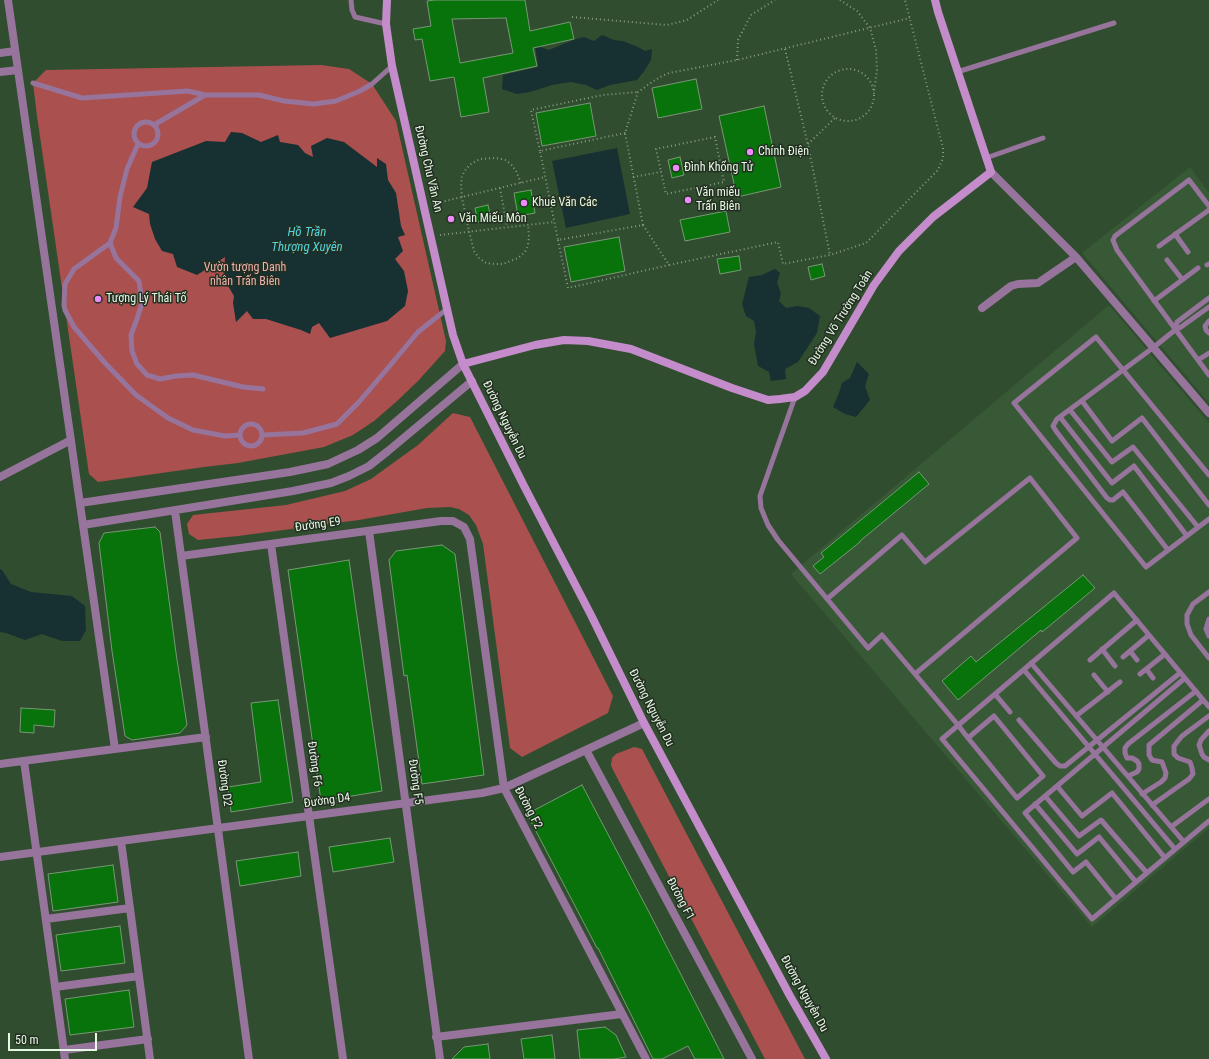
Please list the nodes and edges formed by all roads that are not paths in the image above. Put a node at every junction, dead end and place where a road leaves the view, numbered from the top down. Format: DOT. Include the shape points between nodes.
graph roads {
  1 [pos="8,0"];
  2 [pos="351,0"];
  3 [pos="388,0"];
  4 [pos="935,0"];
  5 [pos="1114,23"];
  6 [pos="386,24"];
  7 [pos="15,50"];
  8 [pos="0,53"];
  9 [pos="392,66"];
  10 [pos="18,70"];
  11 [pos="0,72"];
  12 [pos="958,72"];
  13 [pos="33,83"];
  14 [pos="205,95"];
  15 [pos="154,125"];
  16 [pos="1042,138"];
  17 [pos="138,144"];
  18 [pos="986,158"];
  19 [pos="991,172"];
  20 [pos="1209,206"];
  21 [pos="1209,210"];
  22 [pos="1175,234"];
  23 [pos="110,243"];
  24 [pos="1159,246"];
  25 [pos="1188,252"];
  26 [pos="1076,257"];
  27 [pos="1167,260"];
  28 [pos="1198,268"];
  29 [pos="1182,280"];
  30 [pos="1209,298"];
  31 [pos="1154,301"];
  32 [pos="1209,307"];
  33 [pos="982,308"];
  34 [pos="446,309"];
  35 [pos="1209,321"];
  36 [pos="1175,330"];
  37 [pos="1209,333"];
  38 [pos="1154,347"];
  39 [pos="1209,353"];
  40 [pos="1198,360"];
  41 [pos="463,364"];
  42 [pos="1123,370"];
  43 [pos="1209,375"];
  44 [pos="472,381"];
  45 [pos="264,389"];
  46 [pos="795,397"];
  47 [pos="1082,401"];
  48 [pos="1070,410"];
  49 [pos="1209,413"];
  50 [pos="1060,417"];
  51 [pos="240,435"];
  52 [pos="263,435"];
  53 [pos="71,440"];
  54 [pos="1209,475"];
  55 [pos="0,477"];
  56 [pos="80,503"];
  57 [pos="1209,505"];
  58 [pos="175,510"];
  59 [pos="1209,519"];
  60 [pos="458,524"];
  61 [pos="83,525"];
  62 [pos="1198,527"];
  63 [pos="369,531"];
  64 [pos="1187,536"];
  65 [pos="271,544"];
  66 [pos="1168,550"];
  67 [pos="181,556"];
  68 [pos="1209,592"];
  69 [pos="827,599"];
  70 [pos="1209,619"];
  71 [pos="1137,620"];
  72 [pos="1149,635"];
  73 [pos="1209,636"];
  74 [pos="1102,649"];
  75 [pos="1130,651"];
  76 [pos="1165,654"];
  77 [pos="1123,657"];
  78 [pos="1209,658"];
  79 [pos="1090,660"];
  80 [pos="1137,660"];
  81 [pos="1031,663"];
  82 [pos="1115,666"];
  83 [pos="1024,670"];
  84 [pos="1147,670"];
  85 [pos="1180,673"];
  86 [pos="915,674"];
  87 [pos="1140,674"];
  88 [pos="1094,675"];
  89 [pos="1153,678"];
  90 [pos="1185,678"];
  91 [pos="1120,682"];
  92 [pos="1196,691"];
  93 [pos="1108,692"];
  94 [pos="995,694"];
  95 [pos="1203,700"];
  96 [pos="1209,707"];
  97 [pos="1010,712"];
  98 [pos="1076,716"];
  99 [pos="1209,716"];
  100 [pos="1019,720"];
  101 [pos="644,723"];
  102 [pos="958,725"];
  103 [pos="1209,732"];
  104 [pos="206,737"];
  105 [pos="968,738"];
  106 [pos="1097,740"];
  107 [pos="1088,746"];
  108 [pos="1103,747"];
  109 [pos="115,749"];
  110 [pos="586,750"];
  111 [pos="1095,754"];
  112 [pos="1209,760"];
  113 [pos="24,761"];
  114 [pos="0,764"];
  115 [pos="1128,776"];
  116 [pos="1057,786"];
  117 [pos="504,788"];
  118 [pos="1142,794"];
  119 [pos="1045,796"];
  120 [pos="1209,799"];
  121 [pos="405,803"];
  122 [pos="1035,804"];
  123 [pos="1152,805"];
  124 [pos="309,816"];
  125 [pos="1209,821"];
  126 [pos="1171,827"];
  127 [pos="218,828"];
  128 [pos="121,841"];
  129 [pos="1184,842"];
  130 [pos="1175,849"];
  131 [pos="37,853"];
  132 [pos="0,858"];
  133 [pos="1164,858"];
  134 [pos="1147,873"];
  135 [pos="1136,882"];
  136 [pos="1116,899"];
  137 [pos="130,908"];
  138 [pos="46,919"];
  139 [pos="139,976"];
  140 [pos="55,987"];
  141 [pos="622,1014"];
  142 [pos="436,1037"];
  143 [pos="148,1039"];
  144 [pos="64,1050"];
  145 [pos="65,1059"];
  146 [pos="150,1059"];
  147 [pos="249,1059"];
  148 [pos="343,1059"];
  149 [pos="440,1059"];
  150 [pos="646,1059"];
  151 [pos="752,1059"];
  152 [pos="826,1059"];
  1 -- 7 [label="street"];
  2 -- 6 [label="lane" via="356,17"];
  3 -- 6 [label="main road, Đường Chu Văn An"];
  4 -- 12 [label="main road"];
  5 -- 12 [label="lane"];
  6 -- 9 [label="main road, Đường Chu Văn An"];
  7 -- 8 [label="street"];
  7 -- 10 [label="street"];
  9 -- 14 [label="lane" via="372,84 336,101 314,104 259,95"];
  9 -- 34 [label="main road, Đường Chu Văn An"];
  10 -- 11 [label="street"];
  10 -- 53 [label="street"];
  12 -- 18 [label="main road"];
  13 -- 14 [label="lane" via="82,98 188,91"];
  14 -- 15 [label="lane"];
  15 -- 17 [label="lane" via="158,132 156,141 148,146"];
  15 -- 17 [label="lane" via="146,121 137,125 133,135"];
  16 -- 18 [label="lane"];
  17 -- 23 [label="lane" via="127,169 116,228"];
  18 -- 19 [label="main road"];
  19 -- 26 [label="street"];
  19 -- 46 [label="main road, Đường Võ Trường Toản" via="933,217 899,251 874,285 823,372 805,391"];
  20 -- 31 [label="lane" via="1189,180 1115,236 1113,240 1117,250"];
  21 -- 22 [label="lane"];
  22 -- 24 [label="lane"];
  22 -- 25 [label="lane"];
  23 -- 45 [label="lane" via="116,258 139,282 142,303 130,335 137,364 147,375 160,379 193,375 243,387"];
  23 -- 51 [label="lane" via="74,269 65,284 65,310 74,327 136,395 168,418 193,430 225,436"];
  26 -- 33 [label="street" via="1038,283 1011,286"];
  26 -- 38 [label="street"];
  27 -- 29 [label="lane"];
  28 -- 29 [label="lane"];
  29 -- 31 [label="lane"];
  30 -- 36 [label="lane" via="1177,322"];
  31 -- 36 [label="lane"];
  32 -- 36 [label="lane"];
  34 -- 41 [label="main road, Đường Chu Văn An"];
  34 -- 52 [label="lane" via="418,332 336,424 303,433"];
  35 -- 37 [label="lane" via="1205,326"];
  36 -- 38 [label="lane"];
  36 -- 40 [label="lane"];
  38 -- 42 [label="lane"];
  38 -- 49 [label="street"];
  39 -- 40 [label="lane"];
  40 -- 43 [label="lane"];
  41 -- 44 [label="main road, Đường Nguyễn Du"];
  41 -- 46 [label="main road" via="535,345 564,340 588,341 631,349 768,400"];
  41 -- 56 [label="street" via="377,438 328,464"];
  42 -- 47 [label="lane"];
  42 -- 54 [label="lane"];
  42 -- 66 [label="lane" via="1096,337 1014,403 1146,566"];
  44 -- 58 [label="street" via="369,466 349,476 312,488"];
  44 -- 101 [label="main road, Đường Nguyễn Du"];
  46 -- 69 [label="lane" via="760,496 761,508 778,540"];
  47 -- 48 [label="lane"];
  47 -- 57 [label="lane" via="1112,441 1142,418"];
  48 -- 50 [label="lane"];
  48 -- 62 [label="lane" via="1112,462 1133,447"];
  50 -- 64 [label="lane" via="1112,483 1134,466"];
  50 -- 66 [label="lane" via="1053,426 1107,498 1113,500 1123,492"];
  51 -- 52 [label="lane" via="244,427 252,424 260,427"];
  51 -- 52 [label="lane" via="244,444 253,447 261,442"];
  53 -- 55 [label="street"];
  53 -- 56 [label="street"];
  56 -- 61 [label="street"];
  58 -- 61 [label="street"];
  58 -- 67 [label="street, Đường D2"];
  59 -- 62 [label="lane"];
  60 -- 63 [label="street, Đường E9" via="453,521 441,521"];
  60 -- 117 [label="street, Đường F2" via="464,527 470,539"];
  61 -- 109 [label="street"];
  62 -- 64 [label="lane"];
  63 -- 65 [label="street, Đường E9"];
  63 -- 121 [label="street, Đường F5"];
  64 -- 66 [label="lane"];
  65 -- 67 [label="street, Đường E9"];
  65 -- 124 [label="street, Đường F6"];
  67 -- 104 [label="street, Đường D2"];
  68 -- 78 [label="lane" via="1193,604 1187,615 1187,624 1191,634"];
  69 -- 86 [label="lane" via="868,648 882,635"];
  69 -- 86 [label="lane" via="902,535 925,562 1030,478 1077,538"];
  70 -- 73 [label="lane" via="1206,629"];
  71 -- 72 [label="lane"];
  71 -- 74 [label="lane"];
  71 -- 81 [label="lane" via="1114,593"];
  72 -- 75 [label="lane"];
  72 -- 76 [label="lane"];
  74 -- 79 [label="lane"];
  74 -- 82 [label="lane"];
  75 -- 77 [label="lane"];
  75 -- 80 [label="lane"];
  76 -- 84 [label="lane"];
  76 -- 85 [label="lane"];
  81 -- 83 [label="lane"];
  81 -- 98 [label="lane"];
  83 -- 94 [label="lane"];
  83 -- 107 [label="lane"];
  84 -- 87 [label="lane"];
  84 -- 89 [label="lane"];
  85 -- 90 [label="lane"];
  85 -- 106 [label="lane"];
  86 -- 102 [label="lane"];
  88 -- 93 [label="lane"];
  90 -- 92 [label="lane"];
  90 -- 108 [label="lane"];
  91 -- 93 [label="lane"];
  92 -- 95 [label="lane"];
  92 -- 115 [label="lane" via="1128,744 1125,748 1127,758 1137,761 1140,769"];
  93 -- 98 [label="lane"];
  94 -- 97 [label="lane"];
  94 -- 102 [label="lane"];
  95 -- 96 [label="lane"];
  95 -- 118 [label="lane" via="1149,745 1152,760 1162,762 1166,773 1161,782"];
  98 -- 106 [label="lane"];
  99 -- 123 [label="lane" via="1182,736 1174,746 1174,754 1190,762 1193,774 1189,780"];
  100 -- 107 [label="lane" via="1060,766 1065,766"];
  101 -- 110 [label="street, Đường D4"];
  101 -- 152 [label="main road, Đường Nguyễn Du"];
  102 -- 105 [label="lane"];
  102 -- 136 [label="lane" via="942,739 1092,919"];
  103 -- 112 [label="lane" via="1199,745 1204,757"];
  104 -- 109 [label="street"];
  104 -- 127 [label="street, Đường D2"];
  105 -- 105 [label="lane" via="1017,798 1043,776 994,716"];
  106 -- 107 [label="lane"];
  106 -- 108 [label="lane"];
  107 -- 111 [label="lane"];
  108 -- 111 [label="lane"];
  108 -- 115 [label="lane"];
  109 -- 113 [label="street"];
  110 -- 117 [label="street, Đường D4"];
  110 -- 151 [label="street, Đường F1"];
  111 -- 116 [label="lane"];
  111 -- 130 [label="lane"];
  113 -- 114 [label="street"];
  113 -- 131 [label="street"];
  115 -- 118 [label="lane"];
  116 -- 119 [label="lane"];
  116 -- 133 [label="lane" via="1082,816 1112,793"];
  117 -- 121 [label="street, Đường D4"];
  117 -- 141 [label="street, Đường F2"];
  118 -- 123 [label="lane"];
  119 -- 122 [label="lane"];
  119 -- 134 [label="lane" via="1079,836 1101,820"];
  120 -- 126 [label="lane"];
  121 -- 124 [label="street, Đường D4"];
  121 -- 142 [label="street, Đường F5"];
  122 -- 135 [label="lane" via="1077,854 1099,837"];
  122 -- 136 [label="lane" via="1025,813 1073,872 1086,862"];
  123 -- 126 [label="lane"];
  124 -- 127 [label="street, Đường D4"];
  124 -- 148 [label="street, Đường F6"];
  125 -- 129 [label="lane"];
  126 -- 129 [label="lane"];
  127 -- 128 [label="street, Đường D4"];
  127 -- 147 [label="street, Đường D2"];
  128 -- 131 [label="street, Đường D4"];
  128 -- 137 [label="street"];
  129 -- 130 [label="lane"];
  130 -- 133 [label="lane"];
  131 -- 132 [label="street, Đường D4"];
  131 -- 138 [label="street"];
  133 -- 134 [label="lane"];
  134 -- 135 [label="lane"];
  135 -- 136 [label="lane"];
  137 -- 138 [label="street"];
  137 -- 139 [label="street"];
  138 -- 140 [label="street"];
  139 -- 140 [label="street"];
  139 -- 143 [label="street"];
  140 -- 144 [label="street"];
  141 -- 142 [label="street"];
  141 -- 150 [label="street, Đường F2"];
  142 -- 149 [label="street, Đường F5"];
  143 -- 144 [label="street"];
  143 -- 146 [label="street"];
  144 -- 145 [label="street"];
}
